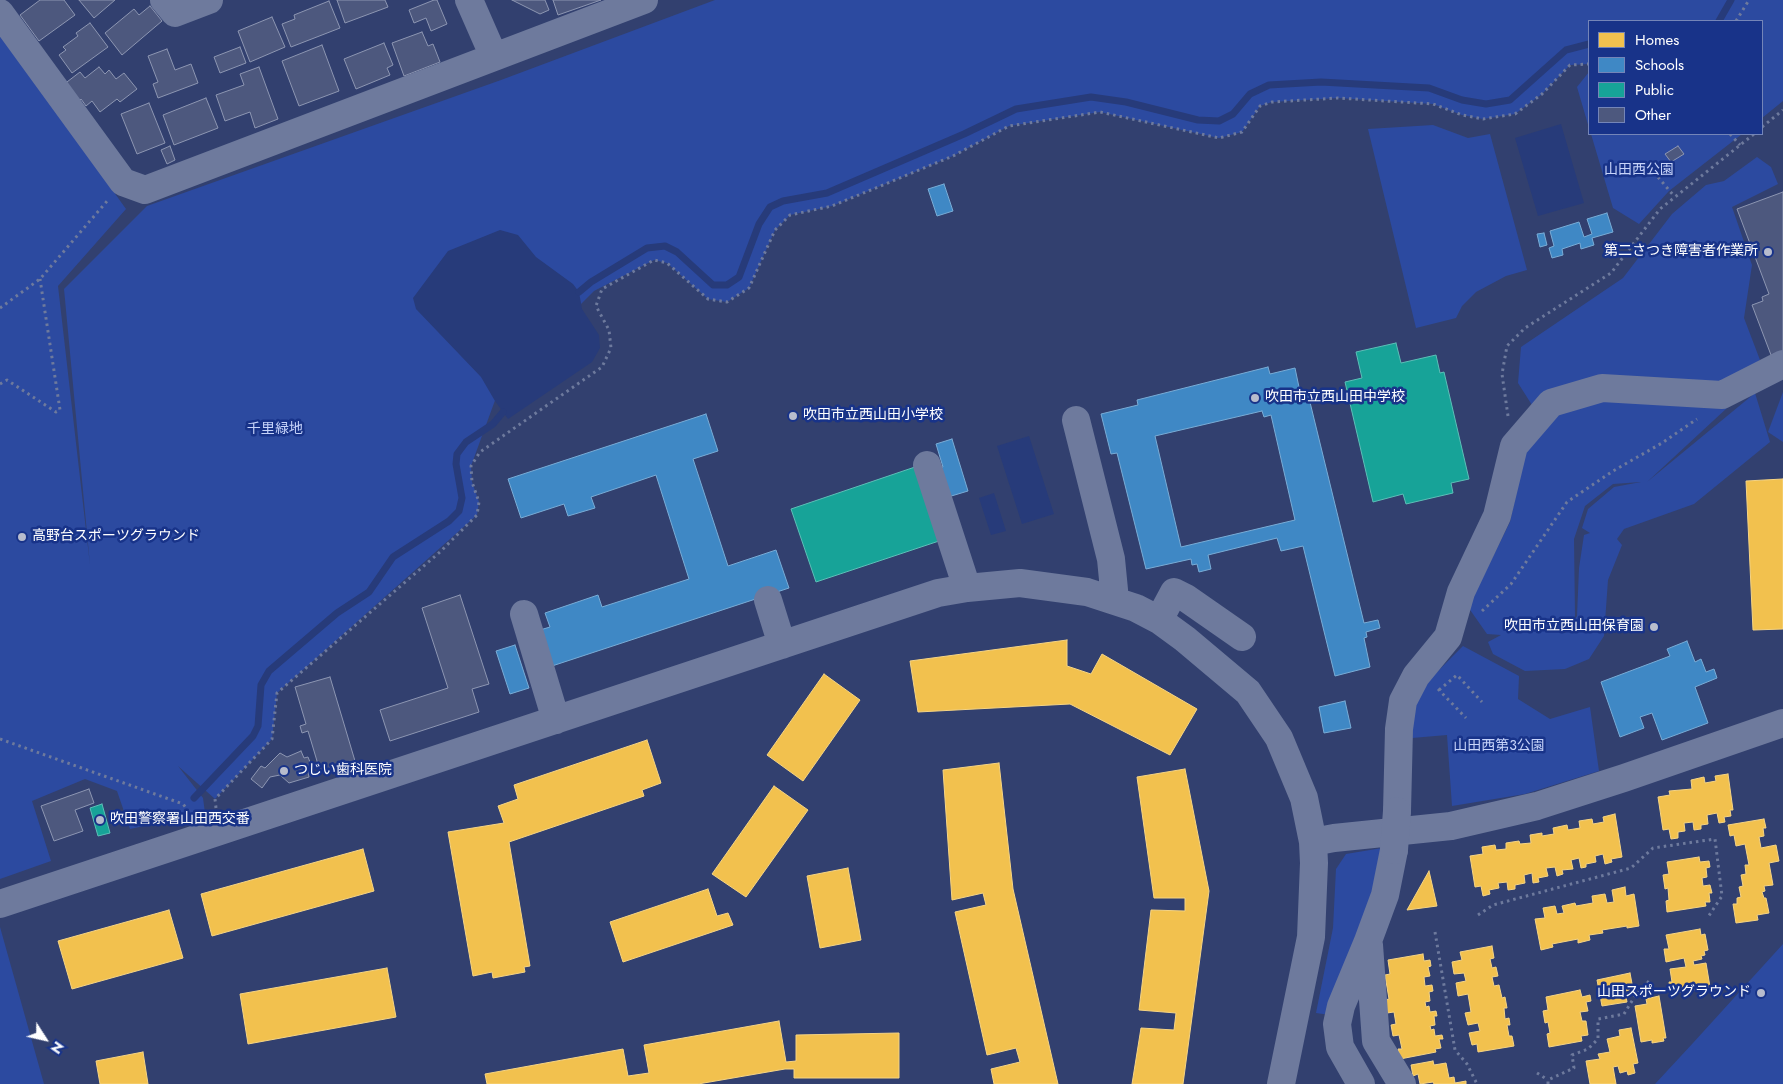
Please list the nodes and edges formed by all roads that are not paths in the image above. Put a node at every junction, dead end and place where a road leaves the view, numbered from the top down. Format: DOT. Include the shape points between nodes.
graph roads {
  1 [pos="164,0"];
  2 [pos="209,0"];
  3 [pos="469,0"];
  4 [pos="644,0"];
  5 [pos="0,13"];
  6 [pos="494,57"];
  7 [pos="1783,364"];
  8 [pos="1076,420"];
  9 [pos="927,464"];
  10 [pos="967,588"];
  11 [pos="768,600"];
  12 [pos="1116,600"];
  13 [pos="524,614"];
  14 [pos="1159,620"];
  15 [pos="1242,637"];
  16 [pos="782,645"];
  17 [pos="556,720"];
  18 [pos="1783,724"];
  19 [pos="1313,842"];
  20 [pos="0,904"];
  21 [pos="1368,941"];
  22 [pos="1281,1084"];
  23 [pos="1361,1084"];
  24 [pos="1402,1084"];
  1 -- 2 [label="street" via="175,13"];
  3 -- 6 [label="street"];
  4 -- 6 [label="street"];
  5 -- 6 [label="street" via="123,182 145,190"];
  7 -- 21 [label="street, bridge" via="1722,395 1602,388 1551,403 1514,446 1497,516 1461,592 1448,638 1416,676 1403,701 1394,850 1386,895"];
  8 -- 12 [label="street" via="1111,559"];
  9 -- 10 [label="street"];
  10 -- 12 [label="street" via="1020,582 1087,592"];
  10 -- 16 [label="street" via="938,593"];
  11 -- 16 [label="street"];
  12 -- 14 [label="street"];
  13 -- 17 [label="street"];
  14 -- 15 [label="street" via="1174,592"];
  14 -- 19 [label="street" via="1248,692 1279,738 1304,798"];
  16 -- 17 [label="street"];
  17 -- 20 [label="street"];
  18 -- 19 [label="street" via="1537,806 1452,826"];
  19 -- 22 [label="street" via="1311,937"];
  21 -- 23 [label="street" via="1341,1006 1337,1024 1340,1047"];
  21 -- 24 [label="street" via="1376,1041"];
}
